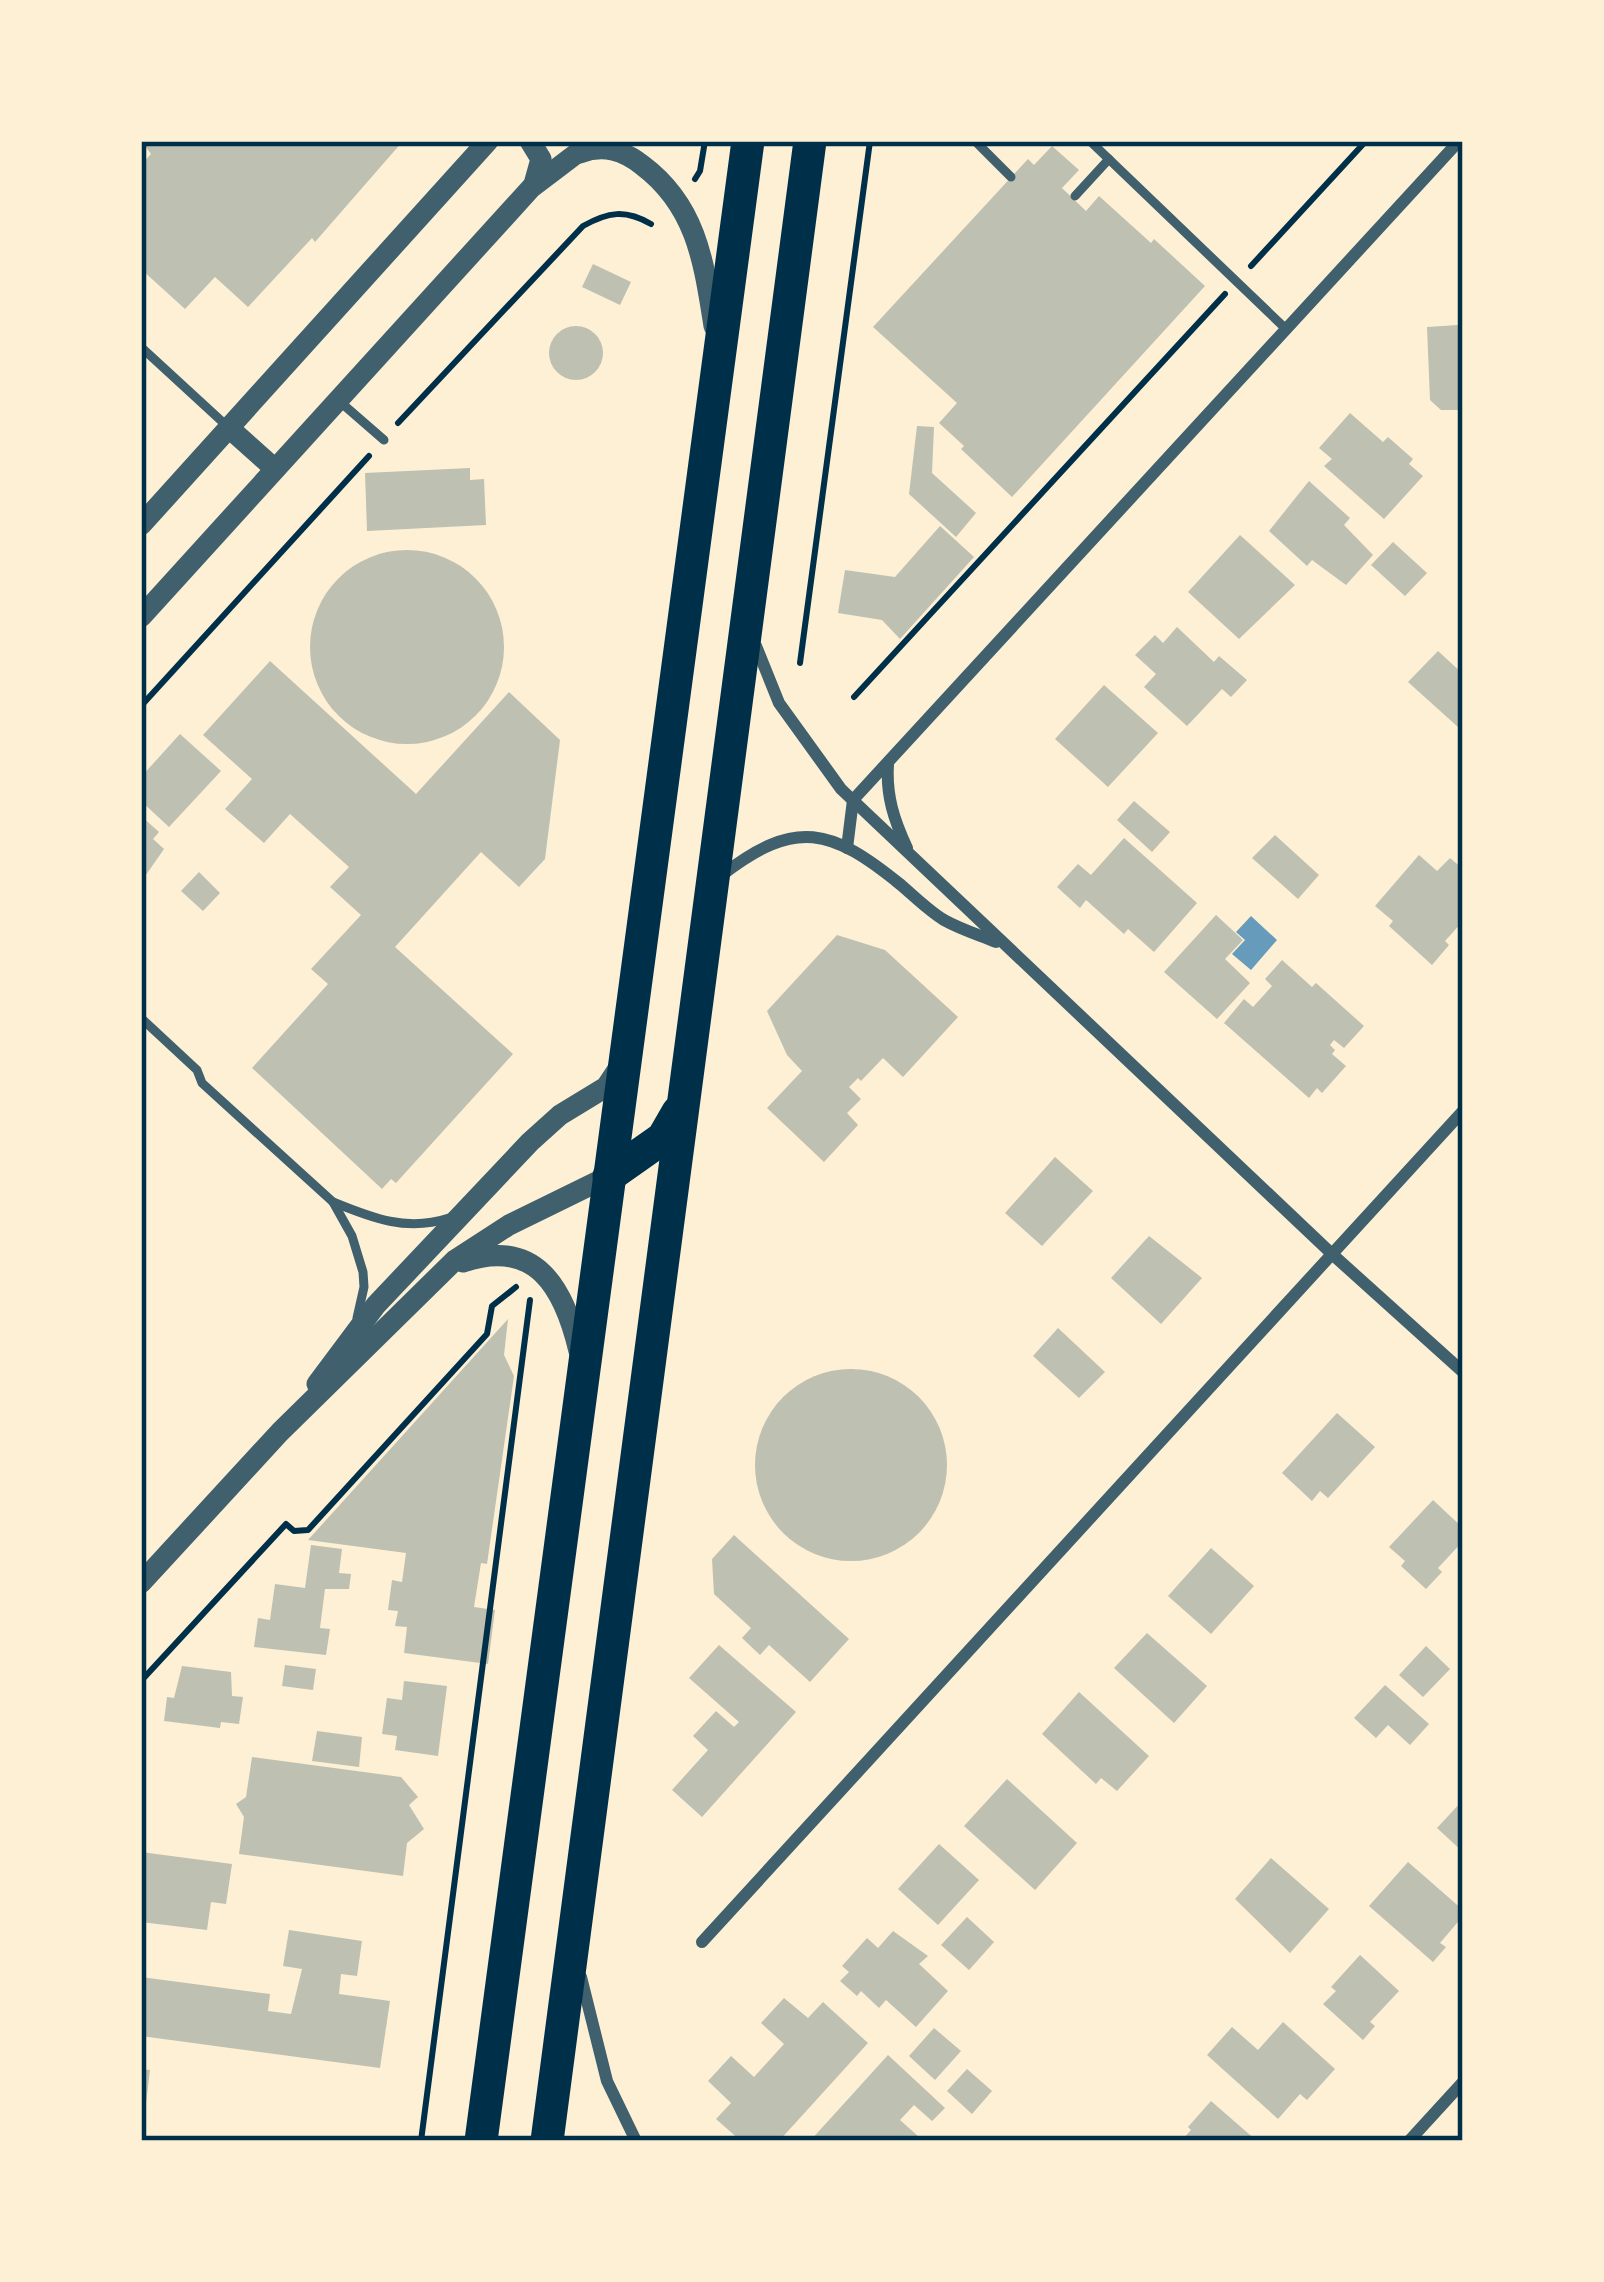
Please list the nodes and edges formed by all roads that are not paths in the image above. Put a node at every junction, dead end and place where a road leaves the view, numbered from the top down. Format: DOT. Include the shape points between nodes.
graph roads {
  1 [pos="530,141"];
  2 [pos="593,141"];
  3 [pos="748,141"];
  4 [pos="810,141"];
  5 [pos="975,141"];
  6 [pos="1090,141"];
  7 [pos="1459,141"];
  8 [pos="489,143"];
  9 [pos="568,157"];
  10 [pos="1109,159"];
  11 [pos="1011,177"];
  12 [pos="531,188"];
  13 [pos="1075,196"];
  14 [pos="1286,329"];
  15 [pos="141,347"];
  16 [pos="718,356"];
  17 [pos="338,400"];
  18 [pos="228,427"];
  19 [pos="384,440"];
  20 [pos="275,470"];
  21 [pos="141,525"];
  22 [pos="749,616"];
  23 [pos="141,617"];
  24 [pos="888,763"];
  25 [pos="853,800"];
  26 [pos="847,848"];
  27 [pos="910,855"];
  28 [pos="713,883"];
  29 [pos="1002,945"];
  30 [pos="141,1018"];
  31 [pos="624,1057"];
  32 [pos="684,1094"];
  33 [pos="1463,1111"];
  34 [pos="609,1176"];
  35 [pos="479,1196"];
  36 [pos="333,1202"];
  37 [pos="1332,1254"];
  38 [pos="436,1280"];
  39 [pos="350,1341"];
  40 [pos="583,1369"];
  41 [pos="1463,1372"];
  42 [pos="280,1432"];
  43 [pos="141,1583"];
  44 [pos="573,1928"];
  45 [pos="702,1942"];
  46 [pos="1463,2082"];
  47 [pos="481,2141"];
  48 [pos="547,2141"];
  49 [pos="636,2141"];
  50 [pos="1409,2141"];
  1 -- 12 [label="street" via="541,159"];
  2 -- 9 [label="street"];
  3 -- 16 [label="highway"];
  4 -- 22 [label="highway"];
  5 -- 11 [label="lane"];
  6 -- 10 [label="lane"];
  7 -- 14 [label="street"];
  8 -- 18 [label="street"];
  9 -- 12 [label="street"];
  9 -- 16 [label="street" via="616,151 657,177 681,205 700,246"];
  10 -- 13 [label="lane"];
  10 -- 14 [label="lane"];
  12 -- 17 [label="street"];
  14 -- 24 [label="street"];
  15 -- 18 [label="lane"];
  16 -- 31 [label="highway"];
  17 -- 19 [label="lane"];
  17 -- 20 [label="street"];
  18 -- 20 [label="street"];
  18 -- 21 [label="street"];
  20 -- 23 [label="street"];
  22 -- 25 [label="street" via="779,703"];
  22 -- 28 [label="highway"];
  24 -- 25 [label="street"];
  24 -- 27 [label="street" via="892,816"];
  25 -- 26 [label="street"];
  25 -- 27 [label="street"];
  26 -- 28 [label="street" via="812,836 778,839"];
  26 -- 29 [label="street" via="943,919"];
  27 -- 29 [label="street"];
  28 -- 32 [label="highway"];
  29 -- 37 [label="street"];
  30 -- 36 [label="lane"];
  31 -- 34 [label="highway"];
  31 -- 35 [label="street" via="606,1087 545,1126"];
  32 -- 34 [label="highway" via="663,1138"];
  32 -- 44 [label="highway"];
  33 -- 37 [label="street"];
  34 -- 38 [label="street" via="509,1225"];
  34 -- 40 [label="highway"];
  35 -- 36 [label="lane" via="447,1219 412,1226"];
  35 -- 39 [label="street"];
  36 -- 39 [label="lane" via="352,1236 364,1287"];
  37 -- 41 [label="street"];
  37 -- 45 [label="street"];
  38 -- 40 [label="street" via="496,1254 535,1266 565,1303"];
  38 -- 42 [label="street"];
  39 -- 42 [label="street"];
  40 -- 47 [label="highway"];
  42 -- 43 [label="street"];
  44 -- 48 [label="highway"];
  44 -- 49 [label="street" via="607,2081"];
  46 -- 50 [label="street"];
}
